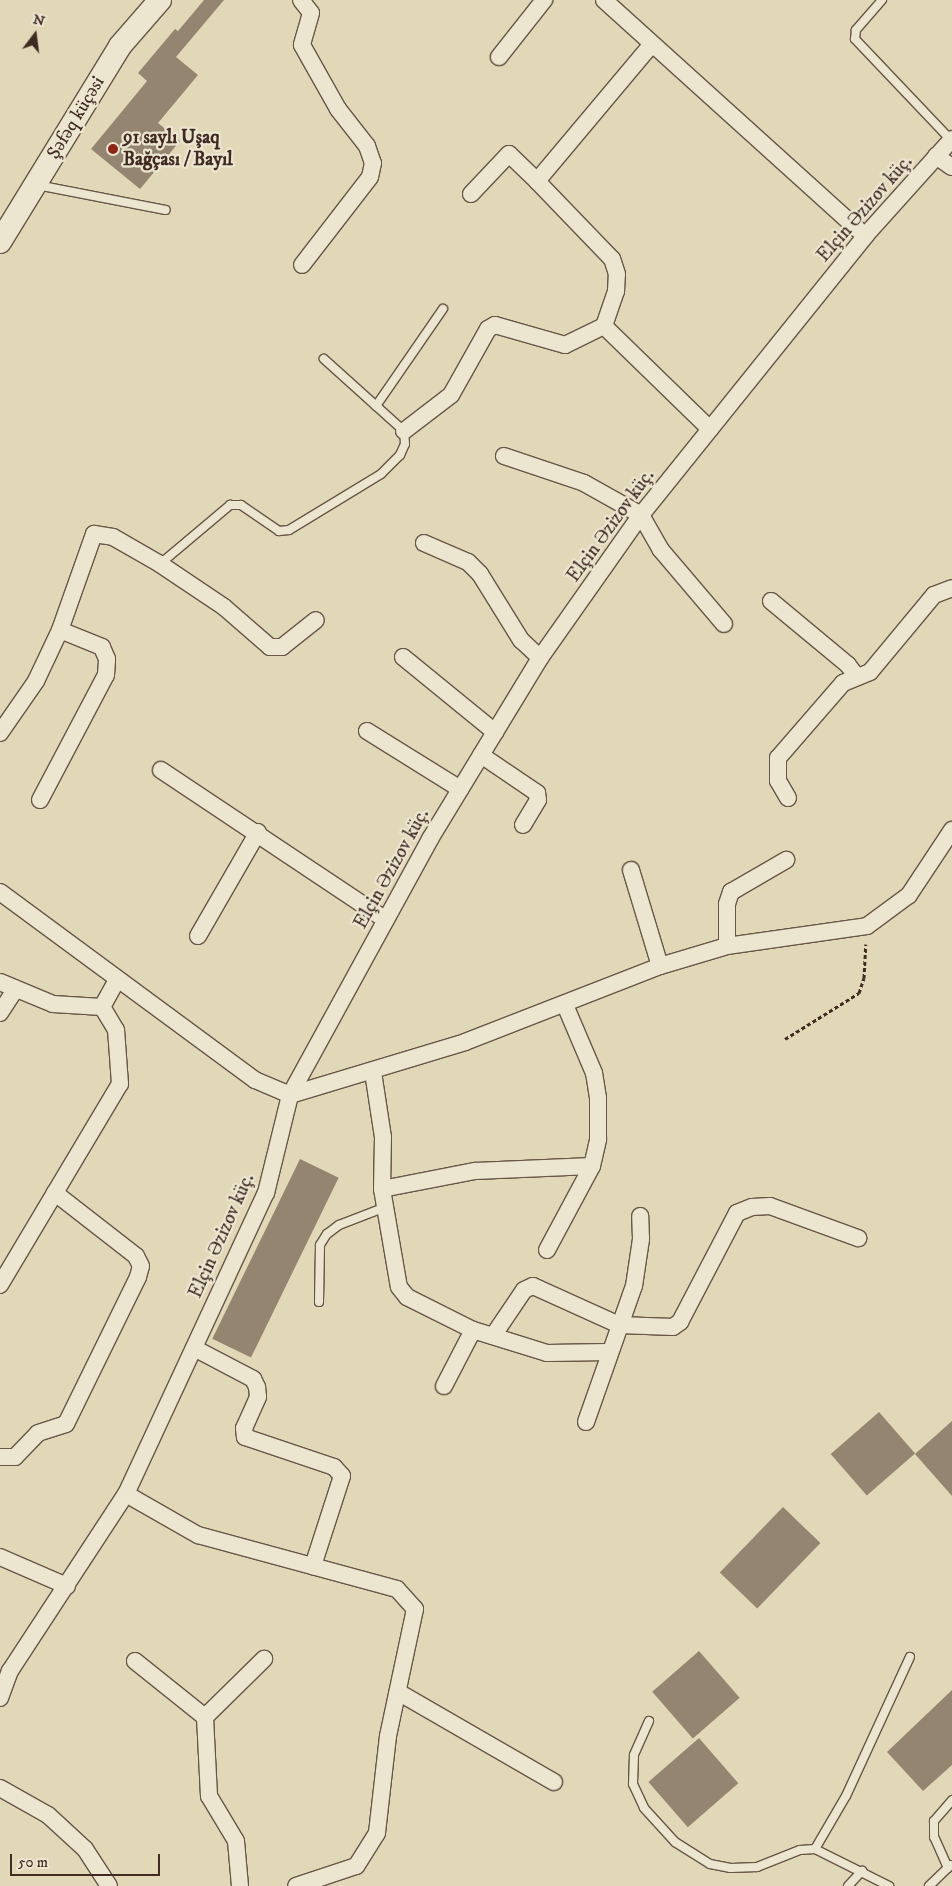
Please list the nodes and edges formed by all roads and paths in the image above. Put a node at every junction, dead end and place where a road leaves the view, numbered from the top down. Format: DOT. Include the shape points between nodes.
graph roads {
  1 [pos="158,0"];
  2 [pos="302,0"];
  3 [pos="544,0"];
  4 [pos="604,0"];
  5 [pos="882,0"];
  6 [pos="652,44"];
  7 [pos="499,57"];
  8 [pos="951,139"];
  9 [pos="936,156"];
  10 [pos="952,167"];
  11 [pos="537,181"];
  12 [pos="35,185"];
  13 [pos="471,194"];
  14 [pos="166,210"];
  15 [pos="865,236"];
  16 [pos="0,242"];
  17 [pos="302,265"];
  18 [pos="443,308"];
  19 [pos="604,326"];
  20 [pos="324,359"];
  21 [pos="376,406"];
  22 [pos="710,429"];
  23 [pos="404,431"];
  24 [pos="504,456"];
  25 [pos="641,515"];
  26 [pos="424,543"];
  27 [pos="160,564"];
  28 [pos="952,588"];
  29 [pos="771,601"];
  30 [pos="316,620"];
  31 [pos="724,624"];
  32 [pos="60,630"];
  33 [pos="403,657"];
  34 [pos="540,658"];
  35 [pos="857,678"];
  36 [pos="367,731"];
  37 [pos="495,732"];
  38 [pos="0,733"];
  39 [pos="481,755"];
  40 [pos="161,770"];
  41 [pos="460,789"];
  42 [pos="788,798"];
  43 [pos="40,800"];
  44 [pos="523,825"];
  45 [pos="952,830"];
  46 [pos="258,832"];
  47 [pos="786,860"];
  48 [pos="631,870"];
  49 [pos="0,892"];
  50 [pos="386,920"];
  51 [pos="867,926"];
  52 [pos="198,936"];
  53 [pos="727,946"];
  54 [pos="660,966"];
  55 [pos="117,980"];
  56 [pos="0,982"];
  57 [pos="15,990"];
  58 [pos="565,1005"];
  59 [pos="102,1006"];
  60 [pos="0,1013"];
  61 [pos="785,1039"];
  62 [pos="373,1072"];
  63 [pos="290,1095"];
  64 [pos="592,1166"];
  65 [pos="382,1189"];
  66 [pos="55,1193"];
  67 [pos="386,1207"];
  68 [pos="640,1216"];
  69 [pos="858,1238"];
  70 [pos="547,1250"];
  71 [pos="0,1285"];
  72 [pos="319,1302"];
  73 [pos="620,1325"];
  74 [pos="473,1330"];
  75 [pos="494,1336"];
  76 [pos="194,1348"];
  77 [pos="609,1352"];
  78 [pos="444,1386"];
  79 [pos="586,1422"];
  80 [pos="0,1457"];
  81 [pos="126,1494"];
  82 [pos="0,1557"];
  83 [pos="313,1566"];
  84 [pos="67,1586"];
  85 [pos="910,1657"];
  86 [pos="264,1659"];
  87 [pos="135,1661"];
  88 [pos="5,1670"];
  89 [pos="398,1692"];
  90 [pos="0,1698"];
  91 [pos="205,1718"];
  92 [pos="649,1721"];
  93 [pos="554,1782"];
  94 [pos="0,1788"];
  95 [pos="952,1800"];
  96 [pos="816,1849"];
  97 [pos="950,1866"];
  98 [pos="862,1871"];
  99 [pos="109,1886"];
  100 [pos="240,1886"];
  101 [pos="296,1886"];
  102 [pos="848,1886"];
  103 [pos="889,1886"];
  104 [pos="929,1886"];
  1 -- 12 [label="street, Şəfəq küçəsi" via="120,46"];
  2 -- 17 [label="street" via="311,13 302,46 338,109 367,146 373,163 370,177"];
  3 -- 7 [label="street"];
  4 -- 6 [label="street"];
  5 -- 8 [label="lane" via="856,30 855,39"];
  6 -- 11 [label="street"];
  6 -- 15 [label="street"];
  8 -- 9 [label="street, Elçin Əzizov küç."];
  9 -- 10 [label="street"];
  9 -- 15 [label="street, Elçin Əzizov küç."];
  11 -- 13 [label="street" via="509,154"];
  11 -- 19 [label="street" via="612,259 617,274 616,291"];
  12 -- 14 [label="lane"];
  12 -- 16 [label="street, Şəfəq küçəsi"];
  15 -- 22 [label="street, Elçin Əzizov küç."];
  18 -- 21 [label="lane"];
  19 -- 22 [label="street"];
  19 -- 23 [label="street" via="566,344 495,325 488,329 451,396"];
  20 -- 21 [label="lane"];
  21 -- 23 [label="lane"];
  22 -- 25 [label="street, Elçin Əzizov küç."];
  23 -- 27 [label="lane" via="405,444 400,456 381,474 289,530 279,531 241,505 230,505"];
  24 -- 25 [label="street" via="584,483"];
  25 -- 31 [label="street" via="661,550"];
  25 -- 34 [label="street, Elçin Əzizov küç."];
  26 -- 34 [label="street" via="468,562 480,574 521,640"];
  27 -- 30 [label="street" via="224,607 270,647 282,647"];
  27 -- 32 [label="street" via="113,537 94,534"];
  28 -- 35 [label="street" via="934,595 870,672"];
  29 -- 35 [label="street" via="848,665"];
  32 -- 38 [label="street" via="36,681"];
  32 -- 43 [label="street" via="102,647 107,659 106,675"];
  33 -- 37 [label="street"];
  34 -- 37 [label="street, Elçin Əzizov küç."];
  35 -- 42 [label="street" via="843,683 778,758 778,781"];
  36 -- 41 [label="street"];
  37 -- 39 [label="street, Elçin Əzizov küç."];
  39 -- 41 [label="street, Elçin Əzizov küç."];
  39 -- 44 [label="street" via="537,793 538,800"];
  40 -- 46 [label="street"];
  41 -- 50 [label="street, Elçin Əzizov küç."];
  45 -- 51 [label="street" via="909,895"];
  46 -- 50 [label="street"];
  46 -- 52 [label="street"];
  47 -- 53 [label="street" via="731,892 727,904"];
  48 -- 54 [label="street"];
  49 -- 55 [label="street"];
  50 -- 63 [label="street, Elçin Əzizov küç."];
  51 -- 53 [label="street"];
  51 -- 61 [label="path" via="864,978 859,993"];
  53 -- 54 [label="street"];
  54 -- 58 [label="street"];
  55 -- 59 [label="street"];
  55 -- 63 [label="street" via="254,1080"];
  56 -- 57 [label="street"];
  57 -- 59 [label="street" via="53,1004"];
  57 -- 60 [label="street"];
  58 -- 62 [label="street"];
  58 -- 64 [label="street" via="596,1082 598,1139"];
  59 -- 66 [label="street" via="116,1030 120,1084"];
  62 -- 63 [label="street"];
  62 -- 65 [label="street" via="383,1137"];
  63 -- 76 [label="street, Elçin Əzizov küç." via="266,1193"];
  64 -- 65 [label="street" via="476,1171"];
  64 -- 70 [label="street"];
  65 -- 67 [label="street"];
  66 -- 71 [label="street"];
  66 -- 80 [label="street" via="136,1256 141,1266 66,1424 38,1433 14,1457"];
  67 -- 72 [label="lane" via="339,1225 327,1234 320,1245"];
  67 -- 74 [label="street" via="399,1287 407,1298"];
  68 -- 73 [label="street" via="641,1239 634,1286"];
  69 -- 73 [label="street" via="770,1206 752,1207 737,1214 680,1322 673,1327"];
  73 -- 75 [label="street" via="532,1286 524,1290"];
  73 -- 77 [label="street"];
  74 -- 75 [label="street"];
  74 -- 78 [label="street"];
  75 -- 77 [label="street" via="547,1353"];
  76 -- 81 [label="street, Elçin Əzizov küç."];
  76 -- 83 [label="street" via="252,1379 257,1387 258,1397 244,1428 245,1437 334,1467 342,1476"];
  77 -- 79 [label="street"];
  81 -- 83 [label="street" via="198,1535"];
  81 -- 84 [label="street, Elçin Əzizov küç."];
  82 -- 84 [label="street"];
  83 -- 89 [label="street" via="397,1589 415,1609"];
  84 -- 88 [label="street, Elçin Əzizov küç."];
  85 -- 96 [label="lane" via="846,1796"];
  86 -- 91 [label="street"];
  87 -- 91 [label="street"];
  88 -- 90 [label="street, Elçin Əzizov küç."];
  89 -- 93 [label="street"];
  89 -- 101 [label="street" via="388,1736 377,1833 356,1866"];
  91 -- 100 [label="street" via="208,1796 236,1841"];
  92 -- 96 [label="lane" via="634,1755 633,1784 644,1808 676,1842 710,1864 731,1868 756,1867 800,1850"];
  94 -- 99 [label="street" via="48,1815 85,1849"];
  95 -- 97 [label="lane" via="934,1821 934,1837"];
  96 -- 98 [label="lane"];
  97 -- 104 [label="lane"];
  98 -- 102 [label="lane"];
  98 -- 103 [label="lane"];
}
